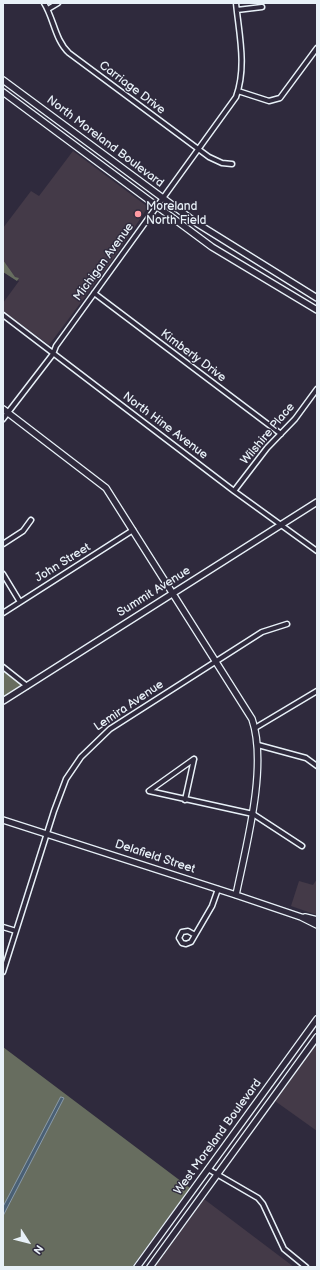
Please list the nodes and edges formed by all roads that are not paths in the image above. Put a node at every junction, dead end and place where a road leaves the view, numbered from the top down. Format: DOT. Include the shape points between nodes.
graph roads {
  1 [pos="44,3"];
  2 [pos="58,3"];
  3 [pos="236,3"];
  4 [pos="262,7"];
  5 [pos="48,9"];
  6 [pos="237,10"];
  7 [pos="317,48"];
  8 [pos="3,80"];
  9 [pos="3,92"];
  10 [pos="238,92"];
  11 [pos="198,150"];
  12 [pos="232,164"];
  13 [pos="138,180"];
  14 [pos="132,188"];
  15 [pos="162,199"];
  16 [pos="157,206"];
  17 [pos="185,215"];
  18 [pos="179,223"];
  19 [pos="94,293"];
  20 [pos="317,298"];
  21 [pos="317,310"];
  22 [pos="3,316"];
  23 [pos="53,354"];
  24 [pos="317,389"];
  25 [pos="5,410"];
  26 [pos="3,419"];
  27 [pos="281,434"];
  28 [pos="234,491"];
  29 [pos="317,502"];
  30 [pos="30,520"];
  31 [pos="281,525"];
  32 [pos="133,530"];
  33 [pos="3,544"];
  34 [pos="317,551"];
  35 [pos="3,574"];
  36 [pos="173,593"];
  37 [pos="20,602"];
  38 [pos="3,613"];
  39 [pos="287,624"];
  40 [pos="216,661"];
  41 [pos="3,667"];
  42 [pos="28,686"];
  43 [pos="317,691"];
  44 [pos="3,701"];
  45 [pos="255,728"];
  46 [pos="258,745"];
  47 [pos="317,766"];
  48 [pos="185,800"];
  49 [pos="253,814"];
  50 [pos="3,820"];
  51 [pos="47,835"];
  52 [pos="302,846"];
  53 [pos="218,889"];
  54 [pos="236,895"];
  55 [pos="301,917"];
  56 [pos="317,920"];
  57 [pos="317,925"];
  58 [pos="3,927"];
  59 [pos="16,931"];
  60 [pos="195,935"];
  61 [pos="3,972"];
  62 [pos="317,1019"];
  63 [pos="317,1036"];
  64 [pos="301,1041"];
  65 [pos="309,1047"];
  66 [pos="269,1085"];
  67 [pos="278,1091"];
  68 [pos="242,1123"];
  69 [pos="250,1129"];
  70 [pos="208,1169"];
  71 [pos="216,1175"];
  72 [pos="154,1244"];
  73 [pos="162,1250"];
  74 [pos="137,1267"];
  75 [pos="150,1267"];
  76 [pos="306,1267"];
  1 -- 5 [label="street, Carriage Drive"];
  2 -- 5 [label="street"];
  3 -- 6 [label="street, Michigan Avenue"];
  4 -- 6 [label="street"];
  5 -- 11 [label="street, Carriage Drive" via="61,43 69,53"];
  6 -- 10 [label="street, Michigan Avenue" via="242,71"];
  7 -- 10 [label="street" via="280,98 269,101"];
  8 -- 13 [label="street, North Moreland Boulevard"];
  9 -- 14 [label="street, North Moreland Boulevard"];
  10 -- 11 [label="street, Michigan Avenue" via="233,103"];
  11 -- 12 [label="street, Carriage Drive" via="213,160"];
  11 -- 15 [label="street, Michigan Avenue"];
  13 -- 14 [label="street"];
  13 -- 15 [label="street, North Moreland Boulevard"];
  14 -- 16 [label="street, North Moreland Boulevard"];
  15 -- 16 [label="street, Michigan Avenue"];
  15 -- 17 [label="street, North Moreland Boulevard"];
  16 -- 18 [label="street, North Moreland Boulevard"];
  16 -- 19 [label="street, Michigan Avenue"];
  17 -- 18 [label="street"];
  17 -- 20 [label="street, North Moreland Boulevard"];
  18 -- 21 [label="street, North Moreland Boulevard" via="212,247"];
  19 -- 23 [label="street, Michigan Avenue"];
  19 -- 27 [label="street, Kimberly Drive"];
  22 -- 23 [label="street, North Hine Avenue"];
  23 -- 25 [label="street, Michigan Avenue"];
  23 -- 28 [label="street, North Hine Avenue"];
  24 -- 27 [label="street, Wilshire Place" via="298,416"];
  25 -- 26 [label="street, Michigan Avenue"];
  25 -- 32 [label="street" via="106,488"];
  27 -- 28 [label="street, Wilshire Place"];
  28 -- 31 [label="street, North Hine Avenue"];
  29 -- 31 [label="street, Summit Avenue"];
  30 -- 33 [label="street" via="23,531"];
  31 -- 34 [label="street, North Hine Avenue"];
  31 -- 36 [label="street, Summit Avenue"];
  32 -- 36 [label="street"];
  32 -- 37 [label="street, John Street"];
  35 -- 37 [label="street"];
  36 -- 40 [label="street"];
  36 -- 42 [label="street, Summit Avenue"];
  37 -- 38 [label="street, John Street"];
  39 -- 40 [label="street, Lemira Avenue" via="262,632"];
  40 -- 45 [label="street" via="249,713"];
  40 -- 51 [label="street, Lemira Avenue" via="110,729 90,747 66,780"];
  41 -- 42 [label="street"];
  42 -- 44 [label="street, Summit Avenue"];
  43 -- 45 [label="street"];
  45 -- 46 [label="street"];
  46 -- 47 [label="street" via="306,758"];
  46 -- 49 [label="street"];
  48 -- 48 [label="street" via="149,791 194,759 191,769"];
  48 -- 49 [label="street"];
  49 -- 52 [label="street"];
  49 -- 54 [label="street"];
  50 -- 51 [label="street, Delafield Street"];
  51 -- 53 [label="street, Delafield Street"];
  51 -- 59 [label="street, Lemira Avenue"];
  53 -- 54 [label="street, Delafield Street"];
  53 -- 60 [label="street" via="212,906"];
  54 -- 55 [label="street, Delafield Street"];
  55 -- 56 [label="street, Delafield Street"];
  55 -- 57 [label="street, Delafield Street"];
  58 -- 59 [label="street"];
  59 -- 61 [label="street, Lemira Avenue"];
  62 -- 64 [label="street, West Moreland Boulevard"];
  63 -- 65 [label="street, West Moreland Boulevard"];
  64 -- 65 [label="street"];
  64 -- 66 [label="street, West Moreland Boulevard"];
  65 -- 67 [label="street, West Moreland Boulevard"];
  66 -- 67 [label="street"];
  66 -- 68 [label="street, West Moreland Boulevard"];
  67 -- 69 [label="street, West Moreland Boulevard"];
  68 -- 69 [label="street"];
  68 -- 70 [label="street, West Moreland Boulevard"];
  69 -- 71 [label="street, West Moreland Boulevard"];
  70 -- 71 [label="street"];
  70 -- 72 [label="street, West Moreland Boulevard"];
  71 -- 73 [label="street, West Moreland Boulevard"];
  71 -- 76 [label="street" via="258,1198 284,1249"];
  72 -- 73 [label="street"];
  72 -- 74 [label="street, West Moreland Boulevard"];
  73 -- 75 [label="street, West Moreland Boulevard"];
}
